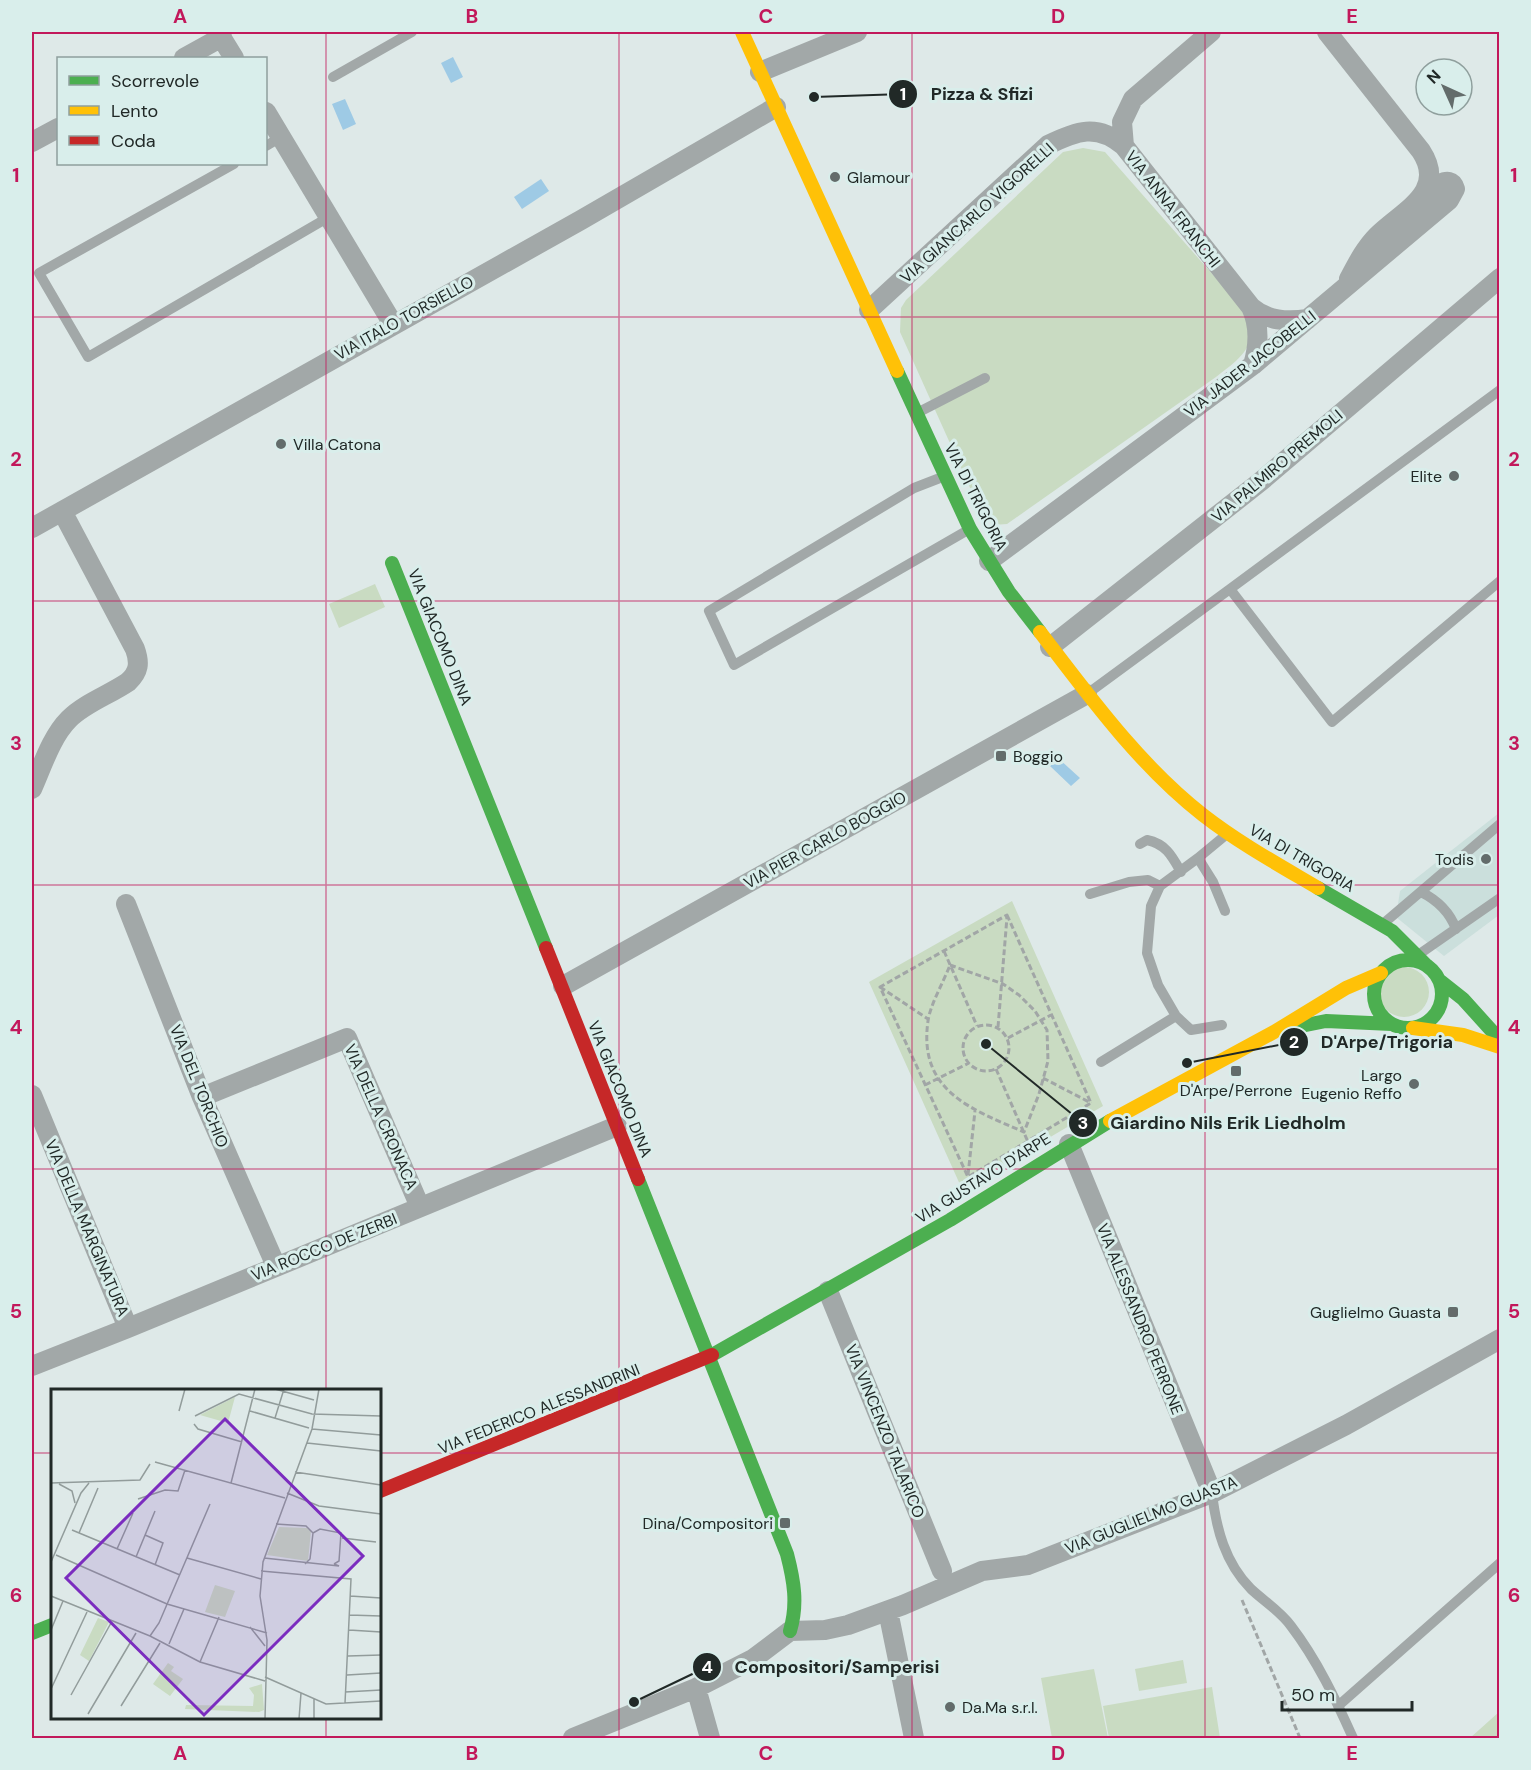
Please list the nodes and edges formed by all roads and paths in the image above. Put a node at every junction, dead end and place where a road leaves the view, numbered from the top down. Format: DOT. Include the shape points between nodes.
graph roads {
  1 [pos="412,32"];
  2 [pos="742,32"];
  3 [pos="857,32"];
  4 [pos="1211,32"];
  5 [pos="1327,32"];
  6 [pos="220,34"];
  7 [pos="186,57"];
  8 [pos="233,57"];
  9 [pos="760,72"];
  10 [pos="333,76"];
  11 [pos="776,107"];
  12 [pos="267,116"];
  13 [pos="57,129"];
  14 [pos="32,142"];
  15 [pos="273,142"];
  16 [pos="1124,146"];
  17 [pos="232,165"];
  18 [pos="1413,206"];
  19 [pos="329,218"];
  20 [pos="1500,278"];
  21 [pos="1344,289"];
  22 [pos="1251,308"];
  23 [pos="869,310"];
  24 [pos="1308,319"];
  25 [pos="393,324"];
  26 [pos="1253,365"];
  27 [pos="985,378"];
  28 [pos="1500,390"];
  29 [pos="917,414"];
  30 [pos="945,476"];
  31 [pos="62,511"];
  32 [pos="32,528"];
  33 [pos="970,529"];
  34 [pos="989,561"];
  35 [pos="392,563"];
  36 [pos="1500,581"];
  37 [pos="1230,589"];
  38 [pos="1050,647"];
  39 [pos="1087,694"];
  40 [pos="32,789"];
  41 [pos="1500,824"];
  42 [pos="1228,833"];
  43 [pos="1140,844"];
  44 [pos="1198,858"];
  45 [pos="1181,872"];
  46 [pos="1160,886"];
  47 [pos="1421,892"];
  48 [pos="1090,894"];
  49 [pos="1500,898"];
  50 [pos="126,904"];
  51 [pos="1225,911"];
  52 [pos="1007,915"];
  53 [pos="1376,921"];
  54 [pos="1456,930"];
  55 [pos="944,951"];
  56 [pos="1422,960"];
  57 [pos="950,965"];
  58 [pos="1381,973"];
  59 [pos="1439,980"];
  60 [pos="1003,984"];
  61 [pos="563,986"];
  62 [pos="880,987"];
  63 [pos="1052,1014"];
  64 [pos="1176,1016"];
  65 [pos="928,1019"];
  66 [pos="1042,1020"];
  67 [pos="1392,1024"];
  68 [pos="1222,1025"];
  69 [pos="977,1026"];
  70 [pos="998,1028"];
  71 [pos="1413,1028"];
  72 [pos="1274,1032"];
  73 [pos="1008,1038"];
  74 [pos="1500,1040"];
  75 [pos="1500,1047"];
  76 [pos="1101,1062"];
  77 [pos="969,1063"];
  78 [pos="996,1069"];
  79 [pos="938,1078"];
  80 [pos="1043,1078"];
  81 [pos="925,1085"];
  82 [pos="32,1095"];
  83 [pos="202,1097"];
  84 [pos="1091,1103"];
  85 [pos="975,1111"];
  86 [pos="616,1126"];
  87 [pos="1024,1132"];
  88 [pos="1028,1142"];
  89 [pos="1069,1144"];
  90 [pos="968,1177"];
  91 [pos="420,1207"];
  92 [pos="276,1266"];
  93 [pos="828,1291"];
  94 [pos="128,1328"];
  95 [pos="1500,1339"];
  96 [pos="711,1356"];
  97 [pos="32,1366"];
  98 [pos="381,1491"];
  99 [pos="1212,1493"];
  100 [pos="1500,1563"];
  101 [pos="942,1571"];
  102 [pos="1244,1580"];
  103 [pos="888,1611"];
  104 [pos="51,1625"];
  105 [pos="790,1631"];
  106 [pos="32,1633"];
  107 [pos="696,1688"];
  108 [pos="1338,1706"];
  109 [pos="573,1738"];
  110 [pos="710,1738"];
  111 [pos="914,1738"];
  112 [pos="1300,1738"];
  113 [pos="1353,1738"];
  1 -- 10 [label="lane"];
  2 -- 9 [label="street, VIA DI TRIGORIA"];
  3 -- 9 [label="street"];
  4 -- 16 [label="street, VIA ANNA FRANCHI" via="1133,99 1122,122"];
  5 -- 18 [label="street" via="1427,162 1429,181"];
  6 -- 7 [label="street"];
  6 -- 8 [label="street"];
  9 -- 11 [label="street, VIA DI TRIGORIA"];
  11 -- 23 [label="street, VIA DI TRIGORIA"];
  11 -- 25 [label="street, VIA ITALO TORSIELLO"];
  12 -- 15 [label="street"];
  13 -- 14 [label="street"];
  15 -- 19 [label="street"];
  16 -- 22 [label="street, VIA ANNA FRANCHI"];
  16 -- 23 [label="street, VIA GIANCARLO VIGORELLI" via="1110,135 1094,131 1072,134 1048,145"];
  17 -- 19 [label="lane" via="39,273 88,357"];
  18 -- 21 [label="street" via="1367,248"];
  18 -- 21 [label="street, VIA JADER JACOBELLI" via="1443,182 1454,184 1449,200"];
  19 -- 25 [label="street"];
  20 -- 38 [label="street, VIA PALMIRO PREMOLI" via="1260,482"];
  21 -- 24 [label="street, VIA JADER JACOBELLI"];
  22 -- 24 [label="street, VIA ANNA FRANCHI" via="1270,318"];
  22 -- 26 [label="street, VIA ANNA FRANCHI" via="1257,328"];
  23 -- 29 [label="street, VIA DI TRIGORIA"];
  24 -- 26 [label="street, VIA JADER JACOBELLI"];
  25 -- 31 [label="street, VIA ITALO TORSIELLO"];
  26 -- 34 [label="street, VIA JADER JACOBELLI"];
  27 -- 29 [label="lane"];
  28 -- 37 [label="lane"];
  29 -- 30 [label="street, VIA DI TRIGORIA"];
  30 -- 33 [label="street, VIA DI TRIGORIA"];
  30 -- 33 [label="lane" via="914,488 709,611 734,665"];
  31 -- 32 [label="street, VIA ITALO TORSIELLO"];
  31 -- 40 [label="street" via="135,649 139,666 128,682 65,724"];
  33 -- 34 [label="street, VIA DI TRIGORIA"];
  34 -- 38 [label="street, VIA DI TRIGORIA"];
  35 -- 61 [label="street, VIA GIACOMO DINA"];
  36 -- 37 [label="lane" via="1332,722"];
  37 -- 39 [label="lane"];
  38 -- 39 [label="street, VIA DI TRIGORIA"];
  39 -- 42 [label="street, VIA DI TRIGORIA" via="1160,775"];
  39 -- 61 [label="street, VIA PIER CARLO BOGGIO"];
  41 -- 47 [label="lane"];
  42 -- 44 [label="lane"];
  42 -- 53 [label="street, VIA DI TRIGORIA"];
  43 -- 45 [label="lane" via="1147,840 1157,843 1171,853"];
  44 -- 45 [label="lane"];
  44 -- 51 [label="lane"];
  45 -- 46 [label="lane"];
  46 -- 48 [label="lane" via="1148,880 1129,882"];
  46 -- 64 [label="lane" via="1151,906 1147,953 1158,985"];
  47 -- 53 [label="lane"];
  47 -- 54 [label="lane" via="1452,919"];
  49 -- 54 [label="lane"];
  50 -- 83 [label="street, VIA DEL TORCHIO"];
  52 -- 55 [label="path"];
  52 -- 60 [label="path"];
  52 -- 63 [label="path"];
  53 -- 56 [label="street, VIA DI TRIGORIA"];
  53 -- 58 [label="street"];
  54 -- 56 [label="lane"];
  55 -- 57 [label="path"];
  55 -- 62 [label="path"];
  56 -- 58 [label="street" via="1397,962"];
  56 -- 59 [label="street"];
  57 -- 60 [label="path"];
  57 -- 65 [label="path"];
  57 -- 69 [label="path"];
  58 -- 67 [label="street" via="1374,996 1383,1017"];
  58 -- 72 [label="street, VIA GUSTAVO D'ARPE" via="1337,993"];
  59 -- 71 [label="street" via="1442,990 1438,1011 1423,1025"];
  59 -- 74 [label="street" via="1463,999"];
  60 -- 66 [label="path"];
  60 -- 70 [label="path"];
  61 -- 86 [label="street, VIA GIACOMO DINA"];
  62 -- 65 [label="path"];
  62 -- 81 [label="path"];
  63 -- 66 [label="path"];
  63 -- 84 [label="path"];
  64 -- 68 [label="lane" via="1191,1029"];
  64 -- 76 [label="lane"];
  65 -- 79 [label="path" via="927,1042"];
  66 -- 73 [label="path"];
  66 -- 80 [label="path" via="1048,1046"];
  67 -- 71 [label="street"];
  67 -- 72 [label="street, VIA GUSTAVO D'ARPE" via="1316,1022"];
  69 -- 70 [label="path"];
  69 -- 77 [label="path" via="963,1043"];
  70 -- 73 [label="path"];
  71 -- 75 [label="street" via="1463,1035"];
  72 -- 89 [label="street, VIA GUSTAVO D'ARPE"];
  73 -- 78 [label="path" via="1006,1060"];
  77 -- 78 [label="path" via="981,1071"];
  77 -- 79 [label="path"];
  78 -- 87 [label="path"];
  79 -- 81 [label="path"];
  79 -- 85 [label="path" via="950,1093"];
  80 -- 84 [label="path"];
  80 -- 87 [label="path"];
  81 -- 90 [label="path"];
  82 -- 94 [label="street, VIA DELLA MARGINATURA"];
  83 -- 91 [label="street, VIA DELLA CRONACA" via="347,1038"];
  83 -- 92 [label="street, VIA DEL TORCHIO"];
  84 -- 88 [label="path"];
  85 -- 87 [label="path"];
  85 -- 90 [label="path"];
  86 -- 91 [label="street, VIA ROCCO DE ZERBI"];
  86 -- 96 [label="street, VIA GIACOMO DINA"];
  87 -- 88 [label="path"];
  88 -- 90 [label="path"];
  89 -- 93 [label="street, VIA GUSTAVO D'ARPE" via="975,1205"];
  89 -- 99 [label="street, VIA ALESSANDRO PERRONE"];
  91 -- 92 [label="street, VIA ROCCO DE ZERBI"];
  92 -- 94 [label="street, VIA ROCCO DE ZERBI"];
  93 -- 96 [label="street, VIA GUSTAVO D'ARPE"];
  93 -- 101 [label="street, VIA VINCENZO TALARICO"];
  94 -- 97 [label="street, VIA ROCCO DE ZERBI"];
  95 -- 99 [label="street, VIA GUGLIELMO GUASTA" via="1346,1425"];
  96 -- 98 [label="street, VIA FEDERICO ALESSANDRINI"];
  96 -- 105 [label="street, VIA GIACOMO DINA" via="787,1558 796,1600"];
  99 -- 102 [label="lane" via="1221,1538"];
  99 -- 103 [label="street, VIA GUGLIELMO GUASTA" via="1028,1565 975,1573"];
  100 -- 108 [label="lane"];
  102 -- 108 [label="lane" via="1292,1626"];
  102 -- 112 [label="path" via="1242,1603"];
  103 -- 105 [label="street, VIA GUGLIELMO GUASTA" via="833,1629"];
  103 -- 111 [label="street"];
  104 -- 106 [label="street"];
  105 -- 107 [label="street" via="753,1659"];
  107 -- 109 [label="street"];
  107 -- 110 [label="street"];
  108 -- 113 [label="lane"];
}
